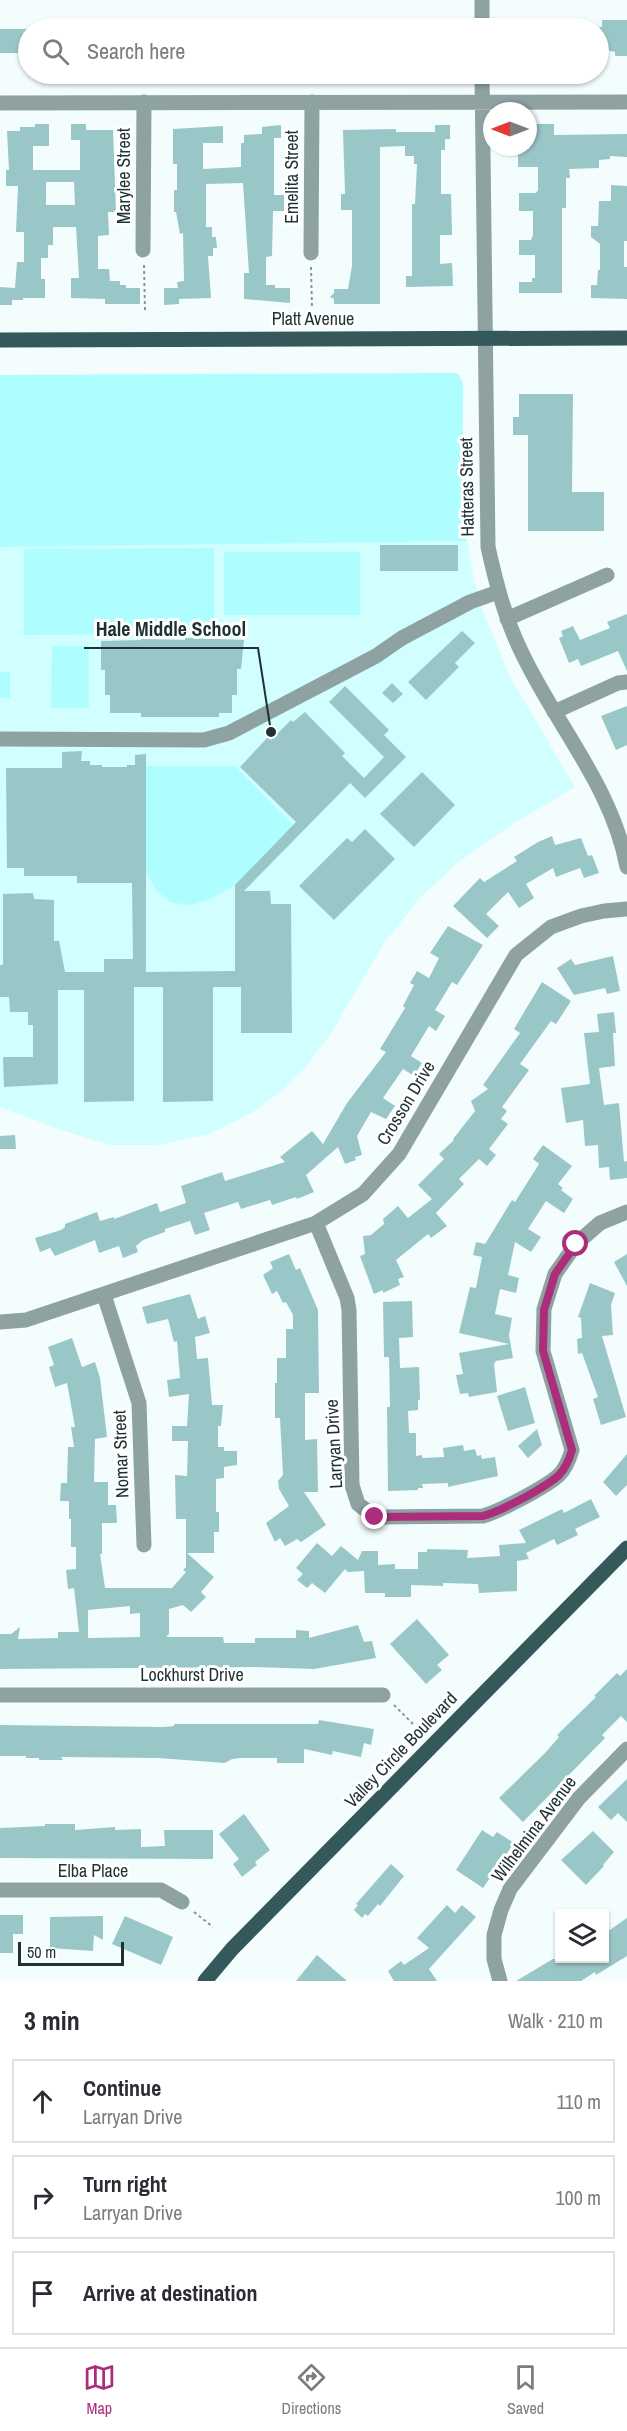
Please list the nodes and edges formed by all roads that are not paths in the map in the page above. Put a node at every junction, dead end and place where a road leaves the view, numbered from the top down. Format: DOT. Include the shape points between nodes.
graph roads {
  1 [pos="482,0"];
  2 [pos="482,18"];
  3 [pos="482,84"];
  4 [pos="144,102"];
  5 [pos="312,102"];
  6 [pos="482,102"];
  7 [pos="627,102"];
  8 [pos="0,103"];
  9 [pos="143,250"];
  10 [pos="311,253"];
  11 [pos="484,338"];
  12 [pos="627,338"];
  13 [pos="0,340"];
  14 [pos="607,575"];
  15 [pos="498,592"];
  16 [pos="507,619"];
  17 [pos="627,682"];
  18 [pos="554,712"];
  19 [pos="0,739"];
  20 [pos="627,867"];
  21 [pos="627,909"];
  22 [pos="627,1212"];
  23 [pos="316,1223"];
  24 [pos="104,1295"];
  25 [pos="0,1322"];
  26 [pos="144,1545"];
  27 [pos="627,1548"];
  28 [pos="0,1695"];
  29 [pos="383,1695"];
  30 [pos="627,1749"];
  31 [pos="0,1890"];
  32 [pos="182,1902"];
  33 [pos="206,1981"];
  34 [pos="500,1981"];
  1 -- 2 [label="street"];
  3 -- 6 [label="street, Hatteras Street"];
  4 -- 5 [label="street"];
  4 -- 8 [label="street"];
  4 -- 9 [label="street, Marylee Street"];
  5 -- 6 [label="street"];
  5 -- 10 [label="street, Emelita Street"];
  6 -- 7 [label="street"];
  6 -- 11 [label="street, Hatteras Street"];
  11 -- 12 [label="main road, Platt Avenue"];
  11 -- 13 [label="main road, Platt Avenue"];
  11 -- 15 [label="street, Hatteras Street" via="488,547"];
  14 -- 16 [label="street"];
  15 -- 16 [label="street, Hatteras Street"];
  15 -- 19 [label="street" via="470,602 229,733 204,740"];
  16 -- 18 [label="street, Hatteras Street"];
  17 -- 18 [label="street"];
  18 -- 20 [label="street, Hatteras Street" via="610,808"];
  21 -- 23 [label="street, Crosson Drive" via="581,916 551,927 516,955 399,1154 363,1194"];
  22 -- 23 [label="street, Larryan Drive" via="600,1223 576,1244 555,1274 544,1310 543,1351 572,1450 568,1464 558,1476 498,1512 483,1516 375,1517 358,1504 352,1485 349,1310"];
  23 -- 24 [label="street, Crosson Drive"];
  24 -- 25 [label="street, Crosson Drive" via="26,1320"];
  24 -- 26 [label="street, Nomar Street" via="139,1403"];
  27 -- 33 [label="main road, Valley Circle Boulevard" via="232,1949"];
  28 -- 29 [label="street, Lockhurst Drive"];
  30 -- 34 [label="street, Wilhelmina Avenue" via="579,1798 510,1889 494,1935 494,1959"];
  31 -- 32 [label="street, Elba Place" via="160,1890"];
}
